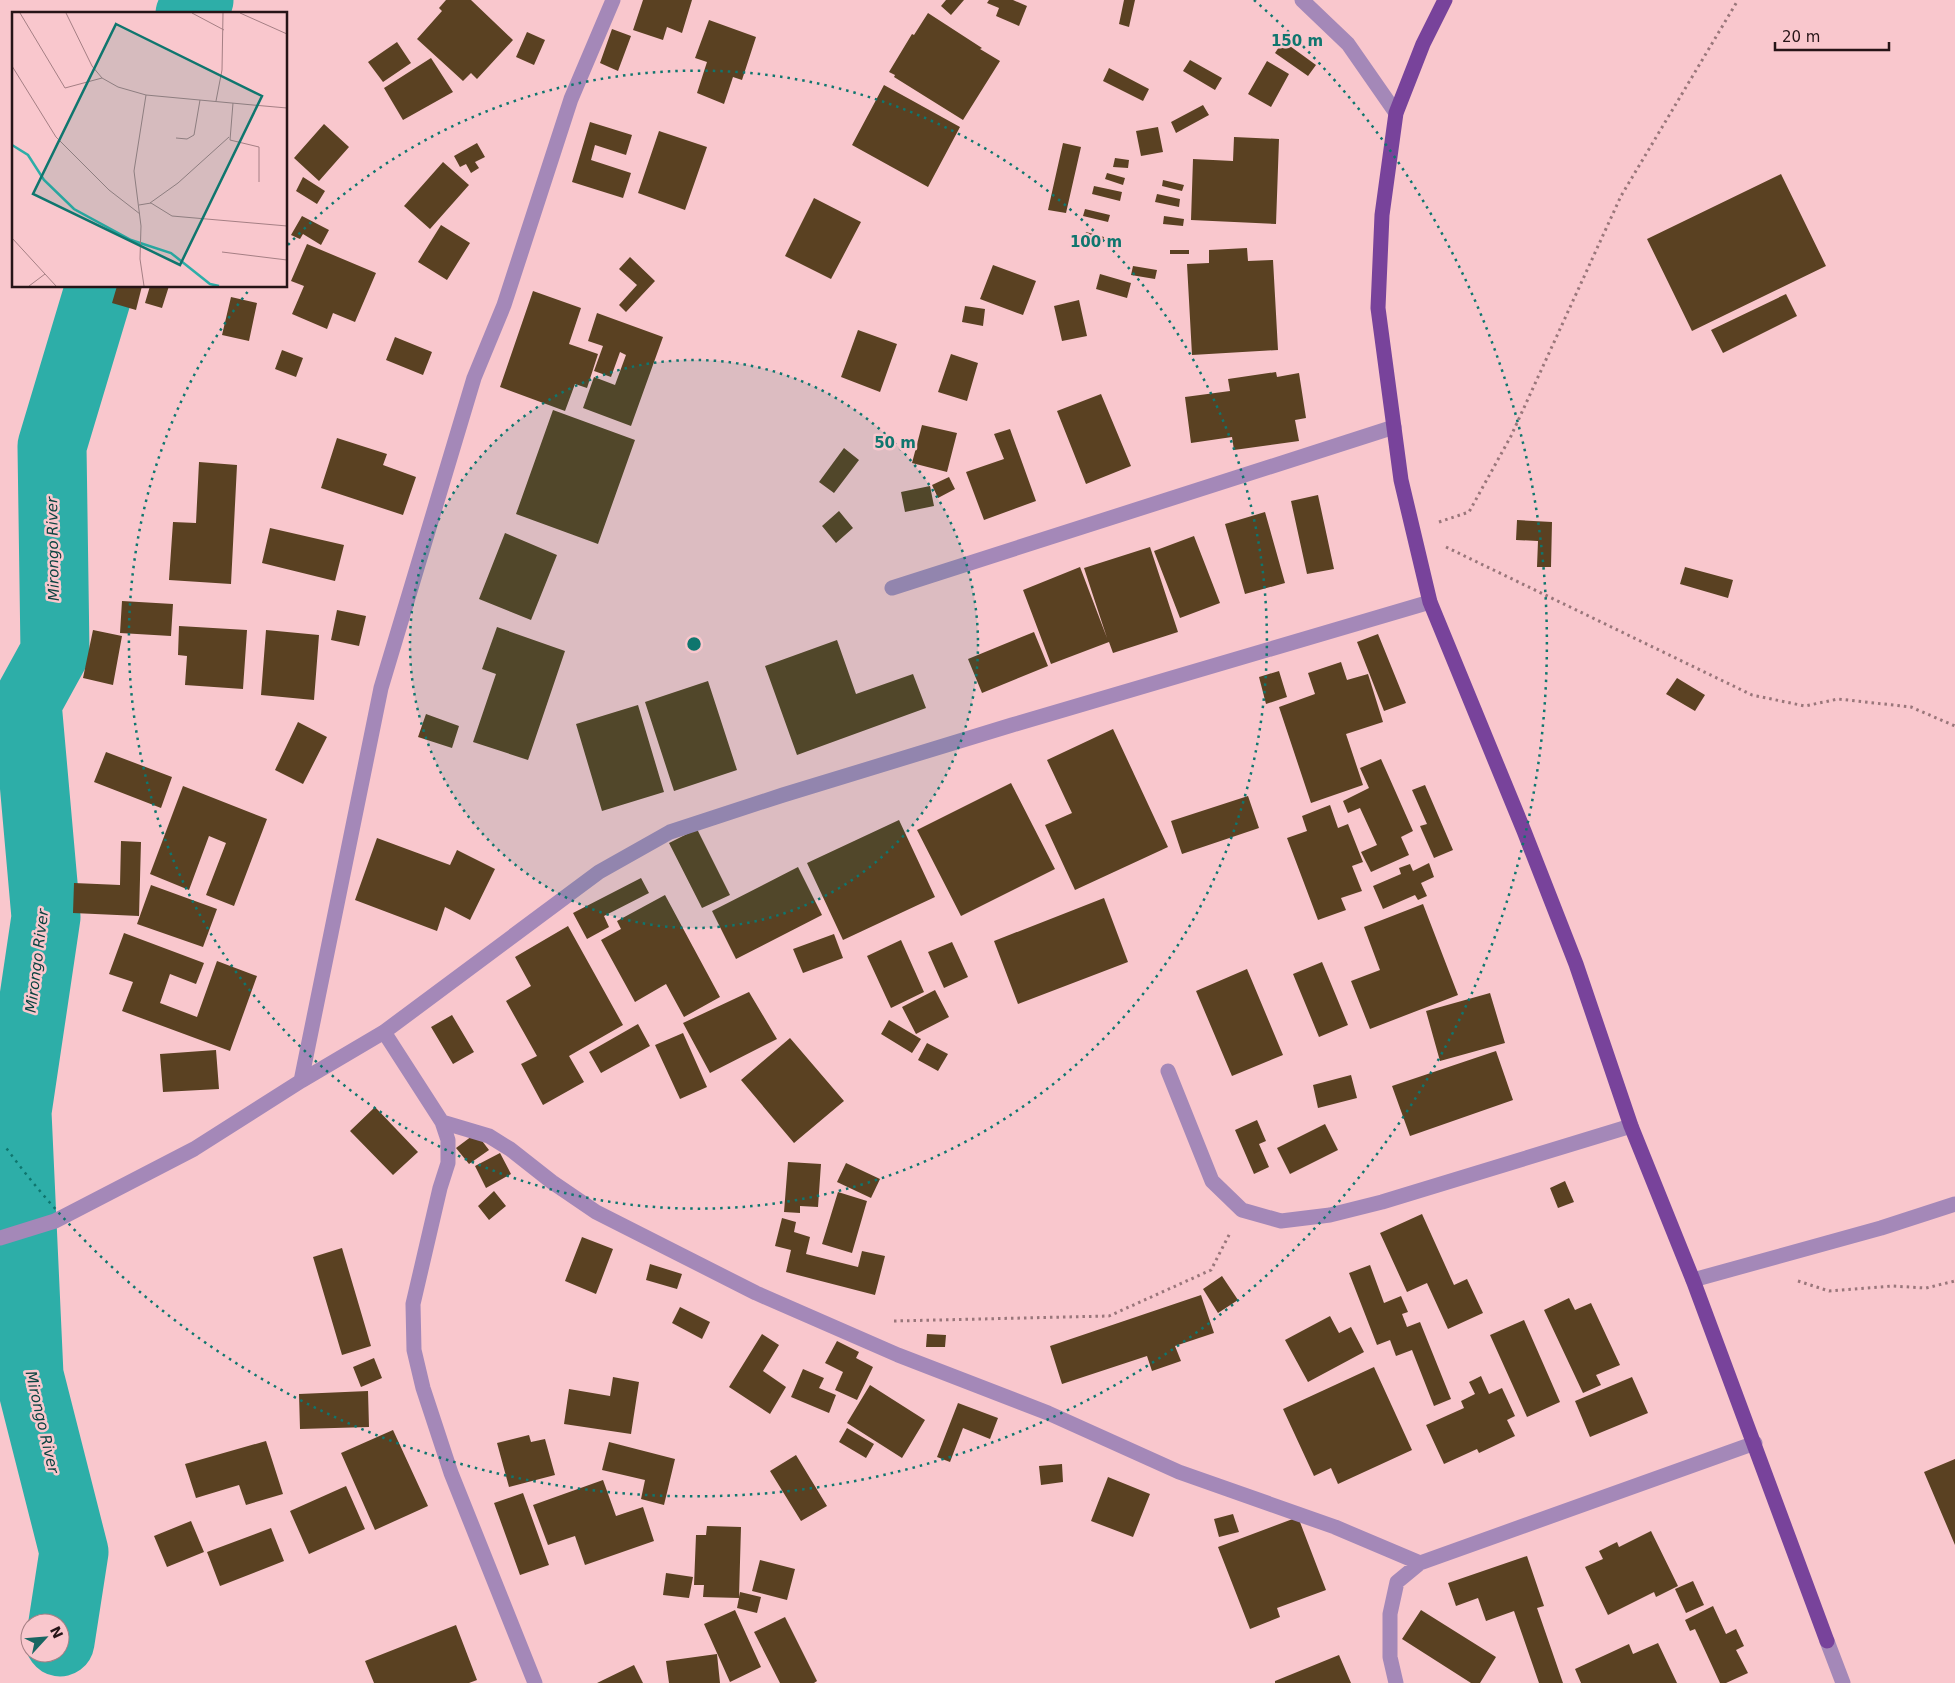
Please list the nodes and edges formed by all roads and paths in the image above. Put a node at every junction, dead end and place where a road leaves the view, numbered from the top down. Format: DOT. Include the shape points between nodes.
graph roads {
  1 [pos="612,0"];
  2 [pos="1302,0"];
  3 [pos="1445,0"];
  4 [pos="1738,0"];
  5 [pos="1396,113"];
  6 [pos="1394,428"];
  7 [pos="1412,530"];
  8 [pos="892,588"];
  9 [pos="1430,602"];
  10 [pos="1955,726"];
  11 [pos="384,1032"];
  12 [pos="1168,1070"];
  13 [pos="301,1081"];
  14 [pos="442,1122"];
  15 [pos="1630,1126"];
  16 [pos="1955,1204"];
  17 [pos="1242,1210"];
  18 [pos="0,1238"];
  19 [pos="1767,1260"];
  20 [pos="1693,1280"];
  21 [pos="1955,1281"];
  22 [pos="893,1321"];
  23 [pos="1755,1443"];
  24 [pos="1420,1563"];
  25 [pos="1828,1641"];
  26 [pos="535,1683"];
  27 [pos="1396,1683"];
  28 [pos="1843,1683"];
  1 -- 13 [label="street" via="571,99 504,305 474,378 381,688"];
  2 -- 5 [label="street" via="1348,44"];
  3 -- 5 [label="main road" via="1423,44"];
  4 -- 7 [label="path" via="1621,196 1511,436 1469,512"];
  5 -- 6 [label="main road" via="1382,215 1378,308"];
  6 -- 7 [label="main road" via="1400,480"];
  6 -- 8 [label="street"];
  7 -- 9 [label="main road"];
  7 -- 10 [label="path" via="1752,696 1805,706 1838,698 1911,707"];
  9 -- 11 [label="street" via="1012,725 670,832 598,872"];
  9 -- 15 [label="main road" via="1576,964"];
  11 -- 13 [label="street"];
  11 -- 14 [label="street"];
  12 -- 17 [label="street" via="1212,1181"];
  13 -- 18 [label="street" via="194,1148 55,1221"];
  14 -- 24 [label="street" via="489,1136 596,1212 756,1293 898,1355 1048,1413 1179,1472 1335,1527"];
  14 -- 26 [label="street" via="448,1140 448,1163 413,1304 414,1350 451,1473"];
  15 -- 17 [label="street" via="1330,1215 1281,1220"];
  15 -- 20 [label="main road"];
  16 -- 19 [label="street"];
  17 -- 22 [label="path" via="1211,1270 1110,1316"];
  19 -- 20 [label="street"];
  19 -- 21 [label="path" via="1799,1281 1829,1290 1892,1286 1926,1288"];
  20 -- 23 [label="main road"];
  23 -- 24 [label="street"];
  23 -- 25 [label="main road"];
  24 -- 27 [label="street" via="1397,1582 1390,1614 1390,1657"];
  25 -- 28 [label="street"];
}
